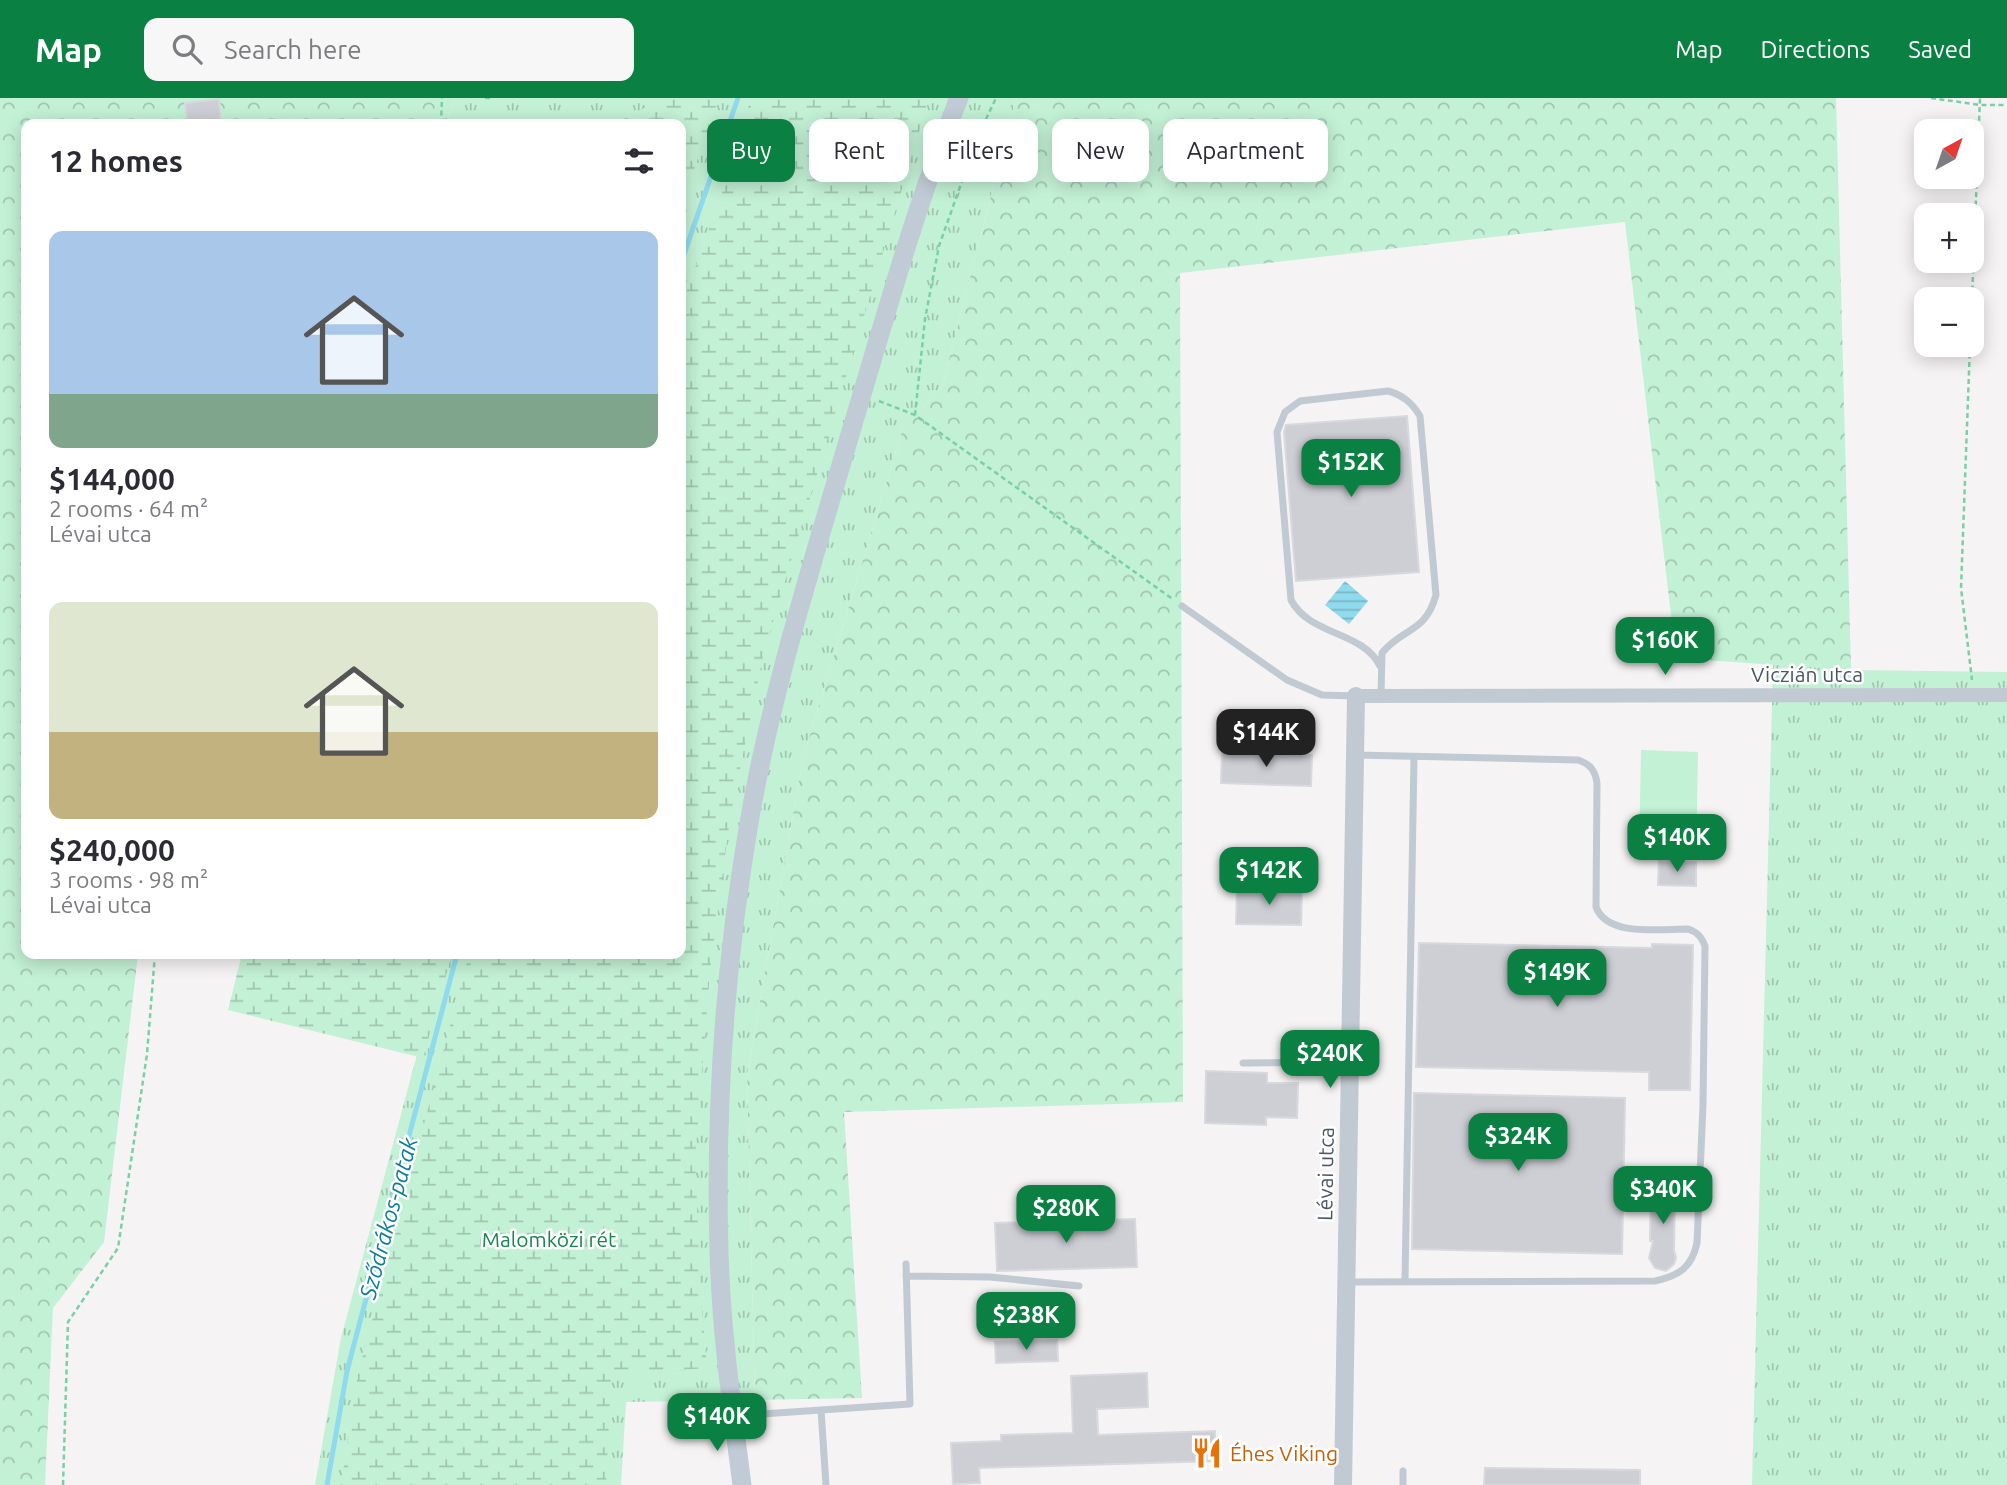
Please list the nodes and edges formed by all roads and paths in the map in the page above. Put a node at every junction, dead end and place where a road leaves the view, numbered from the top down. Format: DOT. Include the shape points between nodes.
graph roads {
  1 [pos="442,98"];
  2 [pos="485,98"];
  3 [pos="490,98"];
  4 [pos="959,98"];
  5 [pos="996,98"];
  6 [pos="1931,98"];
  7 [pos="1980,98"];
  8 [pos="1980,105"];
  9 [pos="2007,105"];
  10 [pos="441,119"];
  11 [pos="1972,287"];
  12 [pos="1970,357"];
  13 [pos="862,394"];
  14 [pos="915,415"];
  15 [pos="1182,607"];
  16 [pos="1380,666"];
  17 [pos="1974,694"];
  18 [pos="2007,695"];
  19 [pos="1356,696"];
  20 [pos="1381,696"];
  21 [pos="1355,755"];
  22 [pos="1414,757"];
  23 [pos="155,959"];
  24 [pos="1350,1062"];
  25 [pos="1243,1063"];
  26 [pos="906,1264"];
  27 [pos="906,1276"];
  28 [pos="1346,1282"];
  29 [pos="1405,1282"];
  30 [pos="1079,1286"];
  31 [pos="821,1409"];
  32 [pos="733,1416"];
  33 [pos="1404,1471"];
  34 [pos="63,1485"];
  35 [pos="741,1485"];
  36 [pos="826,1485"];
  37 [pos="1343,1485"];
  38 [pos="1403,1485"];
  1 -- 10 [label="path"];
  2 -- 3 [label="path"];
  4 -- 13 [label="main road" via="923,192"];
  5 -- 14 [label="path" via="940,246 925,318"];
  6 -- 8 [label="path"];
  7 -- 8 [label="path"];
  8 -- 9 [label="path"];
  8 -- 11 [label="path"];
  12 -- 17 [label="path" via="1961,588"];
  13 -- 14 [label="path"];
  13 -- 32 [label="main road" via="763,753 736,905 718,1125 719,1254"];
  14 -- 15 [label="path"];
  15 -- 19 [label="lane" via="1287,680 1322,695"];
  16 -- 16 [label="lane" via="1374,654 1306,618 1291,600 1277,432 1285,412 1300,401 1388,391 1408,400 1420,416 1436,595 1424,621 1387,647"];
  16 -- 20 [label="lane"];
  17 -- 18 [label="street, Viczián utca"];
  17 -- 20 [label="street, Viczián utca"];
  19 -- 20 [label="street, Viczián utca"];
  19 -- 21 [label="street, Lévai utca"];
  21 -- 22 [label="lane"];
  21 -- 24 [label="street, Lévai utca"];
  22 -- 29 [label="lane"];
  22 -- 29 [label="lane" via="1578,760 1592,768 1597,783 1596,907 1600,916 1627,928 1688,929 1702,938 1705,946 1703,1105 1697,1243 1690,1262 1677,1275 1655,1280"];
  23 -- 34 [label="path" via="147,1054 118,1248 68,1322"];
  24 -- 25 [label="lane"];
  24 -- 28 [label="street, Lévai utca"];
  26 -- 27 [label="lane"];
  27 -- 30 [label="lane" via="990,1277"];
  27 -- 31 [label="lane" via="910,1404"];
  28 -- 29 [label="lane"];
  28 -- 37 [label="street, Lévai utca"];
  31 -- 32 [label="lane"];
  31 -- 36 [label="lane"];
  32 -- 35 [label="main road"];
  33 -- 38 [label="lane"];
}
